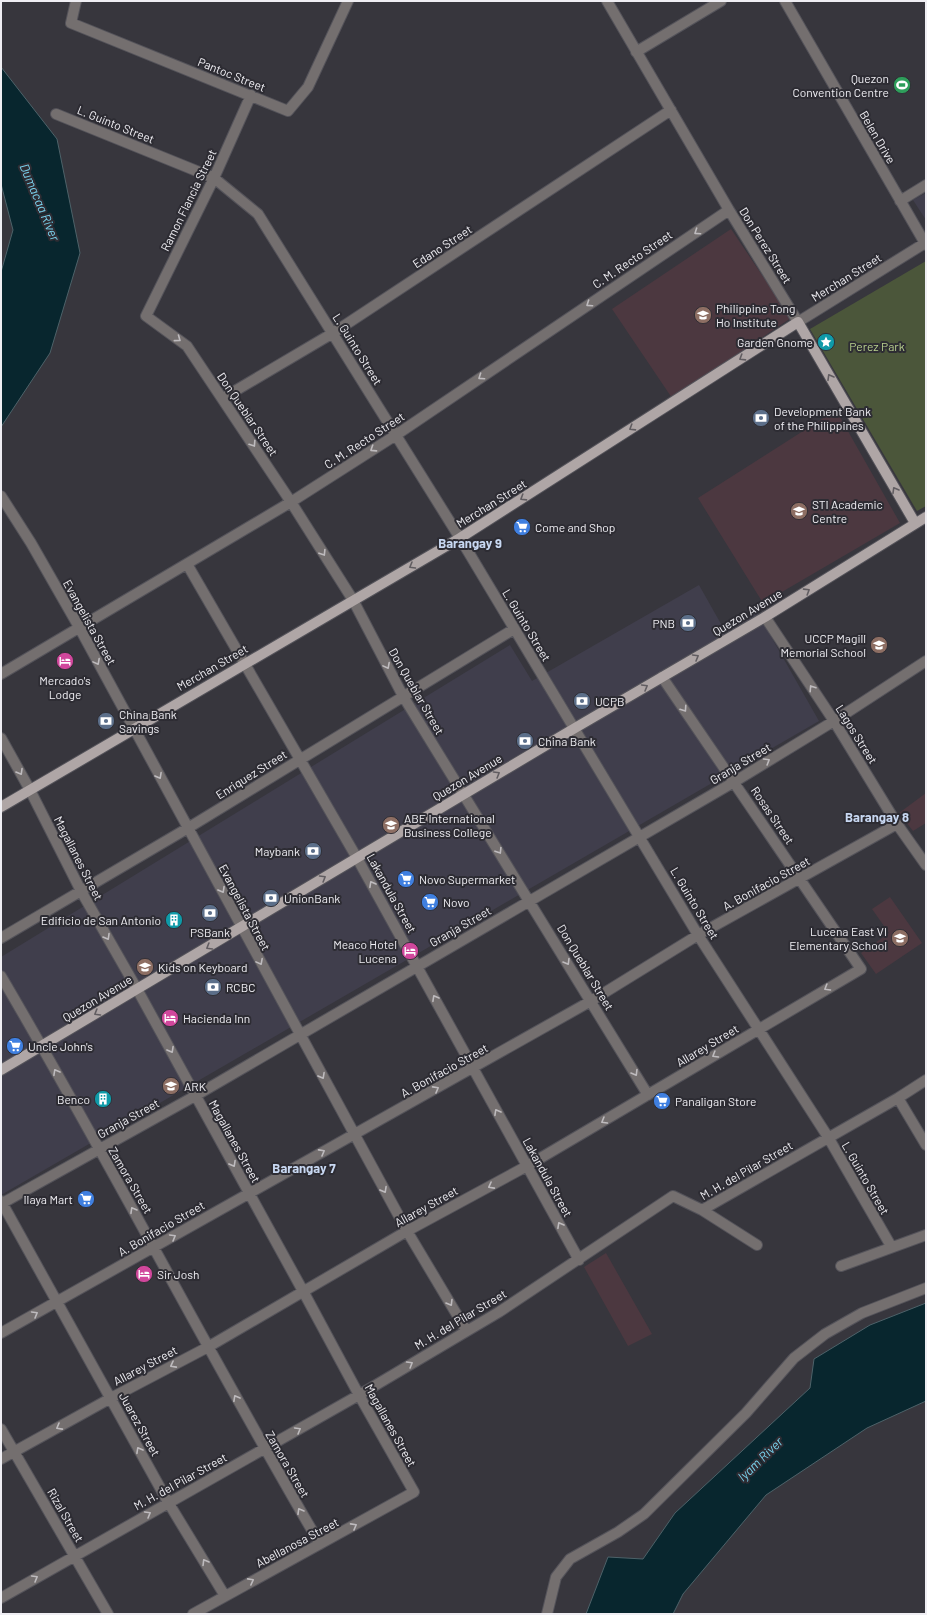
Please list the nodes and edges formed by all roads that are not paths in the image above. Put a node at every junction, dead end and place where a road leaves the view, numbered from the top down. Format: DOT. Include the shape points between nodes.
graph roads {
  1 [pos="76,1"];
  2 [pos="348,1"];
  3 [pos="607,1"];
  4 [pos="721,1"];
  5 [pos="785,1"];
  6 [pos="636,52"];
  7 [pos="251,95"];
  8 [pos="671,110"];
  9 [pos="56,114"];
  10 [pos="214,178"];
  11 [pos="926,186"];
  12 [pos="900,201"];
  13 [pos="729,210"];
  14 [pos="925,244"];
  15 [pos="146,316"];
  16 [pos="798,322"];
  17 [pos="333,333"];
  18 [pos="222,398"];
  19 [pos="396,435"];
  20 [pos="1,496"];
  21 [pos="291,502"];
  22 [pos="926,517"];
  23 [pos="915,523"];
  24 [pos="460,538"];
  25 [pos="187,564"];
  26 [pos="353,600"];
  27 [pos="765,617"];
  28 [pos="79,627"];
  29 [pos="514,629"];
  30 [pos="926,661"];
  31 [pos="245,663"];
  32 [pos="1,674"];
  33 [pos="662,677"];
  34 [pos="403,696"];
  35 [pos="834,721"];
  36 [pos="133,728"];
  37 [pos="575,728"];
  38 [pos="1,738"];
  39 [pos="301,759"];
  40 [pos="734,782"];
  41 [pos="30,790"];
  42 [pos="463,794"];
  43 [pos="1,807"];
  44 [pos="897,824"];
  45 [pos="188,828"];
  46 [pos="639,836"];
  47 [pos="357,858"];
  48 [pos="926,865"];
  49 [pos="800,879"];
  50 [pos="81,891"];
  51 [pos="530,900"];
  52 [pos="242,927"];
  53 [pos="698,935"];
  54 [pos="1,938"];
  55 [pos="417,966"];
  56 [pos="861,969"];
  57 [pos="1,976"];
  58 [pos="137,989"];
  59 [pos="591,1001"];
  60 [pos="759,1029"];
  61 [pos="299,1034"];
  62 [pos="42,1046"];
  63 [pos="473,1068"];
  64 [pos="1,1070"];
  65 [pos="926,1080"];
  66 [pos="648,1095"];
  67 [pos="196,1096"];
  68 [pos="898,1098"];
  69 [pos="354,1134"];
  70 [pos="828,1138"];
  71 [pos="926,1145"];
  72 [pos="98,1149"];
  73 [pos="527,1166"];
  74 [pos="249,1193"];
  75 [pos="1,1202"];
  76 [pos="702,1210"];
  77 [pos="407,1231"];
  78 [pos="926,1235"];
  79 [pos="757,1245"];
  80 [pos="891,1246"];
  81 [pos="154,1247"];
  82 [pos="579,1260"];
  83 [pos="841,1266"];
  84 [pos="926,1288"];
  85 [pos="304,1291"];
  86 [pos="58,1301"];
  87 [pos="466,1330"];
  88 [pos="1,1334"];
  89 [pos="208,1347"];
  90 [pos="359,1395"];
  91 [pos="111,1398"];
  92 [pos="1,1430"];
  93 [pos="264,1449"];
  94 [pos="14,1452"];
  95 [pos="1,1459"];
  96 [pos="414,1492"];
  97 [pos="168,1502"];
  98 [pos="320,1544"];
  99 [pos="74,1556"];
  100 [pos="225,1596"];
  101 [pos="1,1598"];
  102 [pos="108,1614"];
  103 [pos="193,1614"];
  104 [pos="547,1614"];
  1 -- 7 [label="street, Pantoc Street" via="70,23"];
  2 -- 7 [label="street, Pantoc Street" via="308,87 288,111"];
  3 -- 6 [label="street, Don Perez Street"];
  4 -- 6 [label="street"];
  5 -- 12 [label="street, Belen Drive"];
  6 -- 8 [label="street, Don Perez Street"];
  7 -- 10 [label="street, Ramon Flancia Street"];
  8 -- 13 [label="street, Don Perez Street"];
  8 -- 17 [label="street, Edano Street"];
  9 -- 10 [label="street, L. Guinto Street"];
  10 -- 15 [label="street, Ramon Flancia Street"];
  10 -- 17 [label="street, L. Guinto Street" via="258,214"];
  11 -- 12 [label="street"];
  12 -- 14 [label="street, Belen Drive"];
  13 -- 16 [label="street, Don Perez Street"];
  13 -- 19 [label="street, C. M. Recto Street, one-way"];
  14 -- 16 [label="street, Merchan Street"];
  15 -- 18 [label="street, Don Queblar Street, one-way" via="187,346"];
  23 -- 16 [label="main road, Don Perez Street, one-way"];
  16 -- 24 [label="main road, Merchan Street, one-way"];
  17 -- 18 [label="street, Edano Street"];
  17 -- 19 [label="street, L. Guinto Street"];
  18 -- 21 [label="street, Don Queblar Street, one-way"];
  19 -- 21 [label="street, C. M. Recto Street, one-way"];
  19 -- 24 [label="street, L. Guinto Street"];
  20 -- 28 [label="street, Evangelista Street" via="31,542"];
  21 -- 25 [label="street, C. M. Recto Street"];
  21 -- 26 [label="street, Don Queblar Street, one-way"];
  22 -- 23 [label="main road, Quezon Avenue"];
  27 -- 23 [label="main road, Quezon Avenue, one-way"];
  24 -- 26 [label="main road, Merchan Street, one-way"];
  24 -- 29 [label="street, L. Guinto Street"];
  25 -- 28 [label="street, C. M. Recto Street"];
  25 -- 31 [label="street, Lakandula Street"];
  26 -- 31 [label="main road, Merchan Street"];
  26 -- 34 [label="street, Don Queblar Street, one-way"];
  33 -- 27 [label="main road, Quezon Avenue, one-way"];
  35 -- 27 [label="street, Lagos Street, one-way"];
  28 -- 32 [label="street, C. M. Recto Street"];
  28 -- 36 [label="street, Evangelista Street, one-way"];
  29 -- 34 [label="street, Enriquez Street"];
  29 -- 37 [label="street, L. Guinto Street"];
  30 -- 35 [label="street, Granja Street"];
  31 -- 36 [label="main road, Merchan Street"];
  31 -- 39 [label="street, Lakandula Street"];
  37 -- 33 [label="main road, Quezon Avenue, one-way"];
  33 -- 40 [label="street, Rosas Street, one-way"];
  34 -- 39 [label="street, Enriquez Street"];
  34 -- 42 [label="street, Don Queblar Street"];
  40 -- 35 [label="street, Granja Street, one-way"];
  35 -- 44 [label="street, Lagos Street"];
  36 -- 41 [label="main road, Merchan Street"];
  36 -- 45 [label="street, Evangelista Street, one-way"];
  42 -- 37 [label="main road, Quezon Avenue, one-way"];
  37 -- 46 [label="street, L. Guinto Street"];
  38 -- 41 [label="street, Magallanes Street, one-way"];
  39 -- 45 [label="street, Enriquez Street"];
  39 -- 47 [label="street, Lakandula Street"];
  40 -- 46 [label="street, Granja Street"];
  40 -- 49 [label="street, Rosas Street"];
  41 -- 43 [label="main road, Merchan Street"];
  41 -- 50 [label="street, Magallanes Street"];
  42 -- 47 [label="main road, Quezon Avenue"];
  42 -- 51 [label="street, Don Queblar Street, one-way"];
  44 -- 48 [label="street, Lagos Street"];
  44 -- 49 [label="street, A. Bonifacio Street"];
  45 -- 50 [label="street, Enriquez Street"];
  45 -- 52 [label="street, Evangelista Street, one-way"];
  46 -- 51 [label="street, Granja Street"];
  46 -- 53 [label="street, L. Guinto Street"];
  52 -- 47 [label="main road, Quezon Avenue, one-way"];
  55 -- 47 [label="street, Lakandula Street, one-way"];
  49 -- 53 [label="street, A. Bonifacio Street"];
  49 -- 56 [label="street, Rosas Street"];
  50 -- 54 [label="street, Enriquez Street"];
  50 -- 58 [label="street, Magallanes Street, one-way"];
  51 -- 55 [label="street, Granja Street"];
  51 -- 59 [label="street, Don Queblar Street, one-way"];
  52 -- 58 [label="main road, Quezon Avenue, one-way"];
  52 -- 61 [label="street, Evangelista Street, one-way"];
  53 -- 59 [label="street, A. Bonifacio Street"];
  53 -- 60 [label="street, L. Guinto Street"];
  55 -- 61 [label="street, Granja Street"];
  63 -- 55 [label="street, Lakandula Street, one-way"];
  56 -- 60 [label="street, Allarey Street, one-way"];
  57 -- 62 [label="street, Zamora Street"];
  58 -- 62 [label="main road, Quezon Avenue, one-way"];
  58 -- 67 [label="street, Magallanes Street, one-way"];
  59 -- 63 [label="street, A. Bonifacio Street"];
  59 -- 66 [label="street, Don Queblar Street, one-way"];
  60 -- 66 [label="street, Allarey Street, one-way"];
  60 -- 70 [label="street, L. Guinto Street"];
  61 -- 67 [label="street, Granja Street"];
  61 -- 69 [label="street, Evangelista Street, one-way"];
  62 -- 64 [label="main road, Quezon Avenue"];
  72 -- 62 [label="street, Zamora Street, one-way"];
  69 -- 63 [label="street, A. Bonifacio Street, one-way"];
  73 -- 63 [label="street, Lakandula Street, one-way"];
  65 -- 68 [label="street, M. H. del Pilar Street"];
  66 -- 73 [label="street, Allarey Street, one-way"];
  67 -- 72 [label="street, Granja Street"];
  67 -- 74 [label="street, Magallanes Street, one-way"];
  68 -- 70 [label="street, M. H. del Pilar Street"];
  68 -- 71 [label="street"];
  74 -- 69 [label="street, A. Bonifacio Street, one-way"];
  69 -- 77 [label="street, Evangelista Street, one-way"];
  70 -- 76 [label="street, M. H. del Pilar Street"];
  70 -- 80 [label="street, L. Guinto Street"];
  72 -- 75 [label="street, Granja Street"];
  81 -- 72 [label="street, Zamora Street, one-way"];
  73 -- 77 [label="street, Allarey Street, one-way"];
  82 -- 73 [label="street, Lakandula Street, one-way"];
  81 -- 74 [label="street, A. Bonifacio Street, one-way"];
  74 -- 85 [label="street, Magallanes Street"];
  75 -- 86 [label="street, Juarez Street"];
  76 -- 79 [label="street"];
  76 -- 82 [label="street, M. H. del Pilar Street" via="673,1196"];
  77 -- 85 [label="street, Allarey Street"];
  77 -- 87 [label="street, Evangelista Street, one-way"];
  78 -- 80 [label="street"];
  80 -- 83 [label="street"];
  81 -- 86 [label="street, A. Bonifacio Street"];
  81 -- 89 [label="street, Zamora Street"];
  82 -- 87 [label="street, M. H. del Pilar Street" via="499,1312"];
  84 -- 104 [label="street" via="862,1313 825,1334 794,1358 746,1413 644,1514 570,1559 556,1577"];
  85 -- 89 [label="street, Allarey Street"];
  85 -- 90 [label="street, Magallanes Street"];
  88 -- 86 [label="street, A. Bonifacio Street, one-way"];
  86 -- 91 [label="street, Juarez Street"];
  90 -- 87 [label="street, M. H. del Pilar Street, one-way"];
  89 -- 91 [label="street, Allarey Street, one-way"];
  93 -- 89 [label="street, Zamora Street, one-way"];
  93 -- 90 [label="street, M. H. del Pilar Street, one-way"];
  90 -- 96 [label="street, Magallanes Street"];
  91 -- 94 [label="street, Allarey Street, one-way"];
  97 -- 91 [label="street, Juarez Street, one-way"];
  92 -- 94 [label="street, Rizal Street"];
  93 -- 97 [label="street, M. H. del Pilar Street"];
  98 -- 93 [label="street, Zamora Street, one-way"];
  94 -- 95 [label="street, Allarey Street"];
  94 -- 99 [label="street, Rizal Street"];
  98 -- 96 [label="street, Abellanosa Street, one-way"];
  99 -- 97 [label="street, M. H. del Pilar Street, one-way"];
  100 -- 97 [label="street, Juarez Street, one-way"];
  100 -- 98 [label="street, Abellanosa Street, one-way"];
  101 -- 99 [label="street, M. H. del Pilar Street, one-way"];
  99 -- 102 [label="street, Rizal Street"];
  100 -- 103 [label="street, Abellanosa Street"];
}
